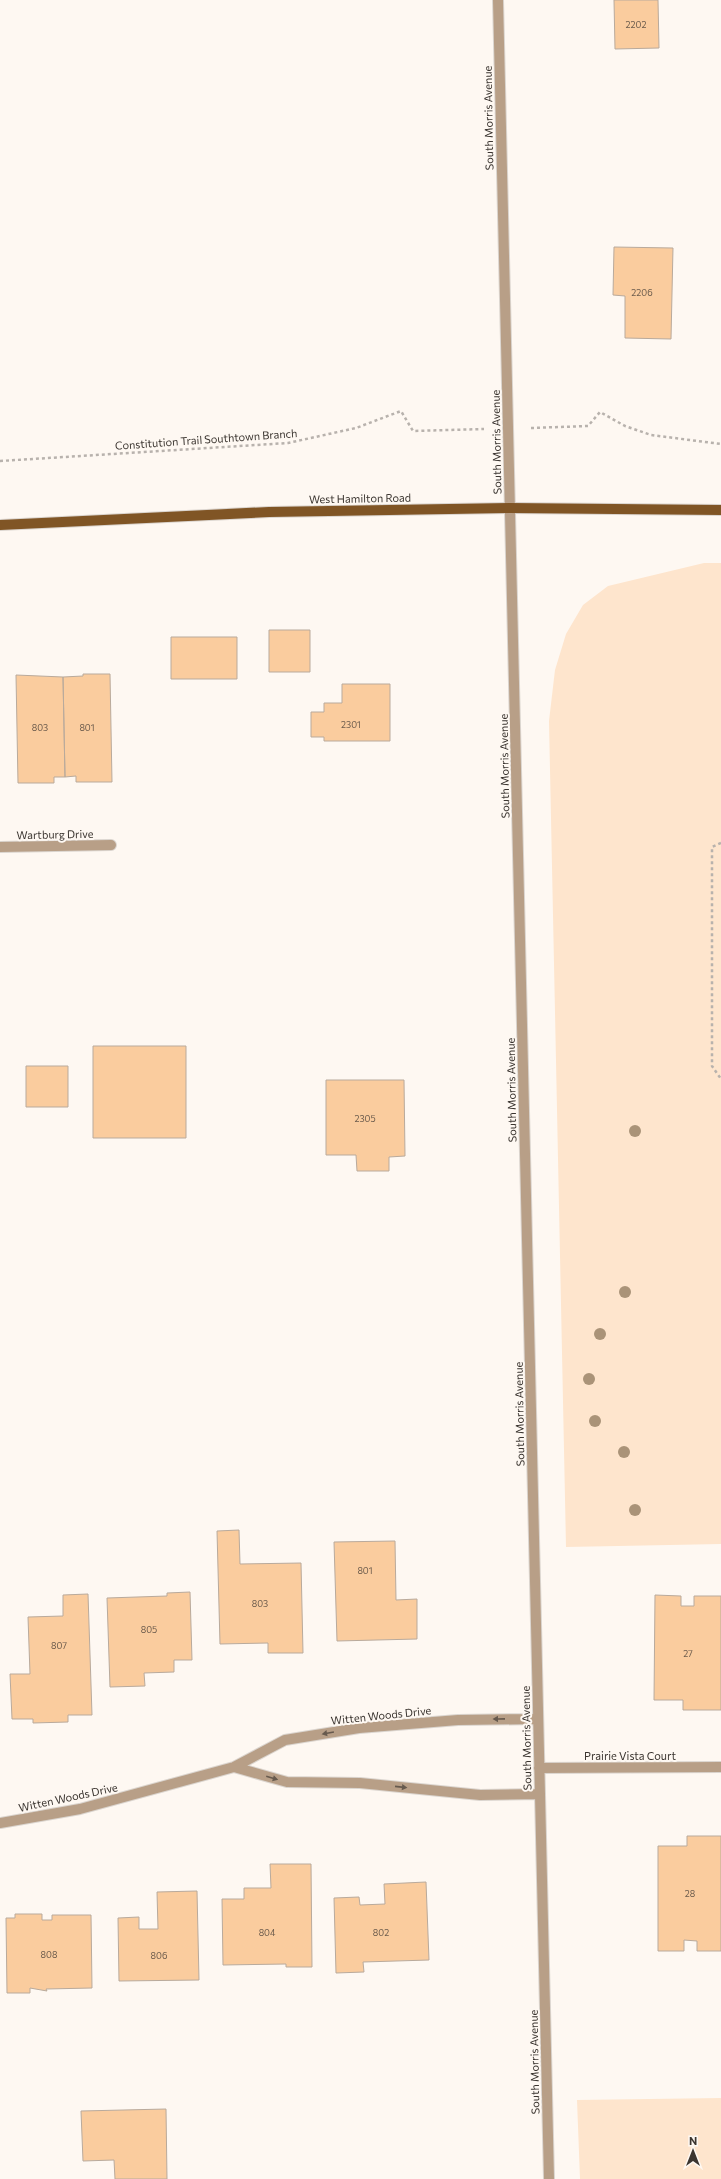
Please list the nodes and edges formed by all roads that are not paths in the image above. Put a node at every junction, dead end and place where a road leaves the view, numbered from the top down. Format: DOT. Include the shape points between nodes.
graph roads {
  1 [pos="498,0"];
  2 [pos="509,508"];
  3 [pos="721,510"];
  4 [pos="0,525"];
  5 [pos="111,845"];
  6 [pos="0,847"];
  7 [pos="538,1719"];
  8 [pos="234,1767"];
  9 [pos="539,1768"];
  10 [pos="721,1768"];
  11 [pos="540,1794"];
  12 [pos="0,1823"];
  13 [pos="549,2179"];
  1 -- 2 [label="street, South Morris Avenue"];
  2 -- 3 [label="main road, West Hamilton Road"];
  2 -- 4 [label="main road, West Hamilton Road" via="262,512"];
  2 -- 7 [label="street, South Morris Avenue"];
  5 -- 6 [label="street, Wartburg Drive"];
  7 -- 8 [label="street, Witten Woods Drive, one-way" via="458,1720 358,1728 285,1740"];
  7 -- 9 [label="street, South Morris Avenue"];
  8 -- 11 [label="street, one-way" via="287,1782 360,1783 480,1795"];
  8 -- 12 [label="street, Witten Woods Drive" via="80,1809"];
  9 -- 10 [label="street, Prairie Vista Court"];
  9 -- 11 [label="street, South Morris Avenue"];
  11 -- 13 [label="street, South Morris Avenue"];
}
